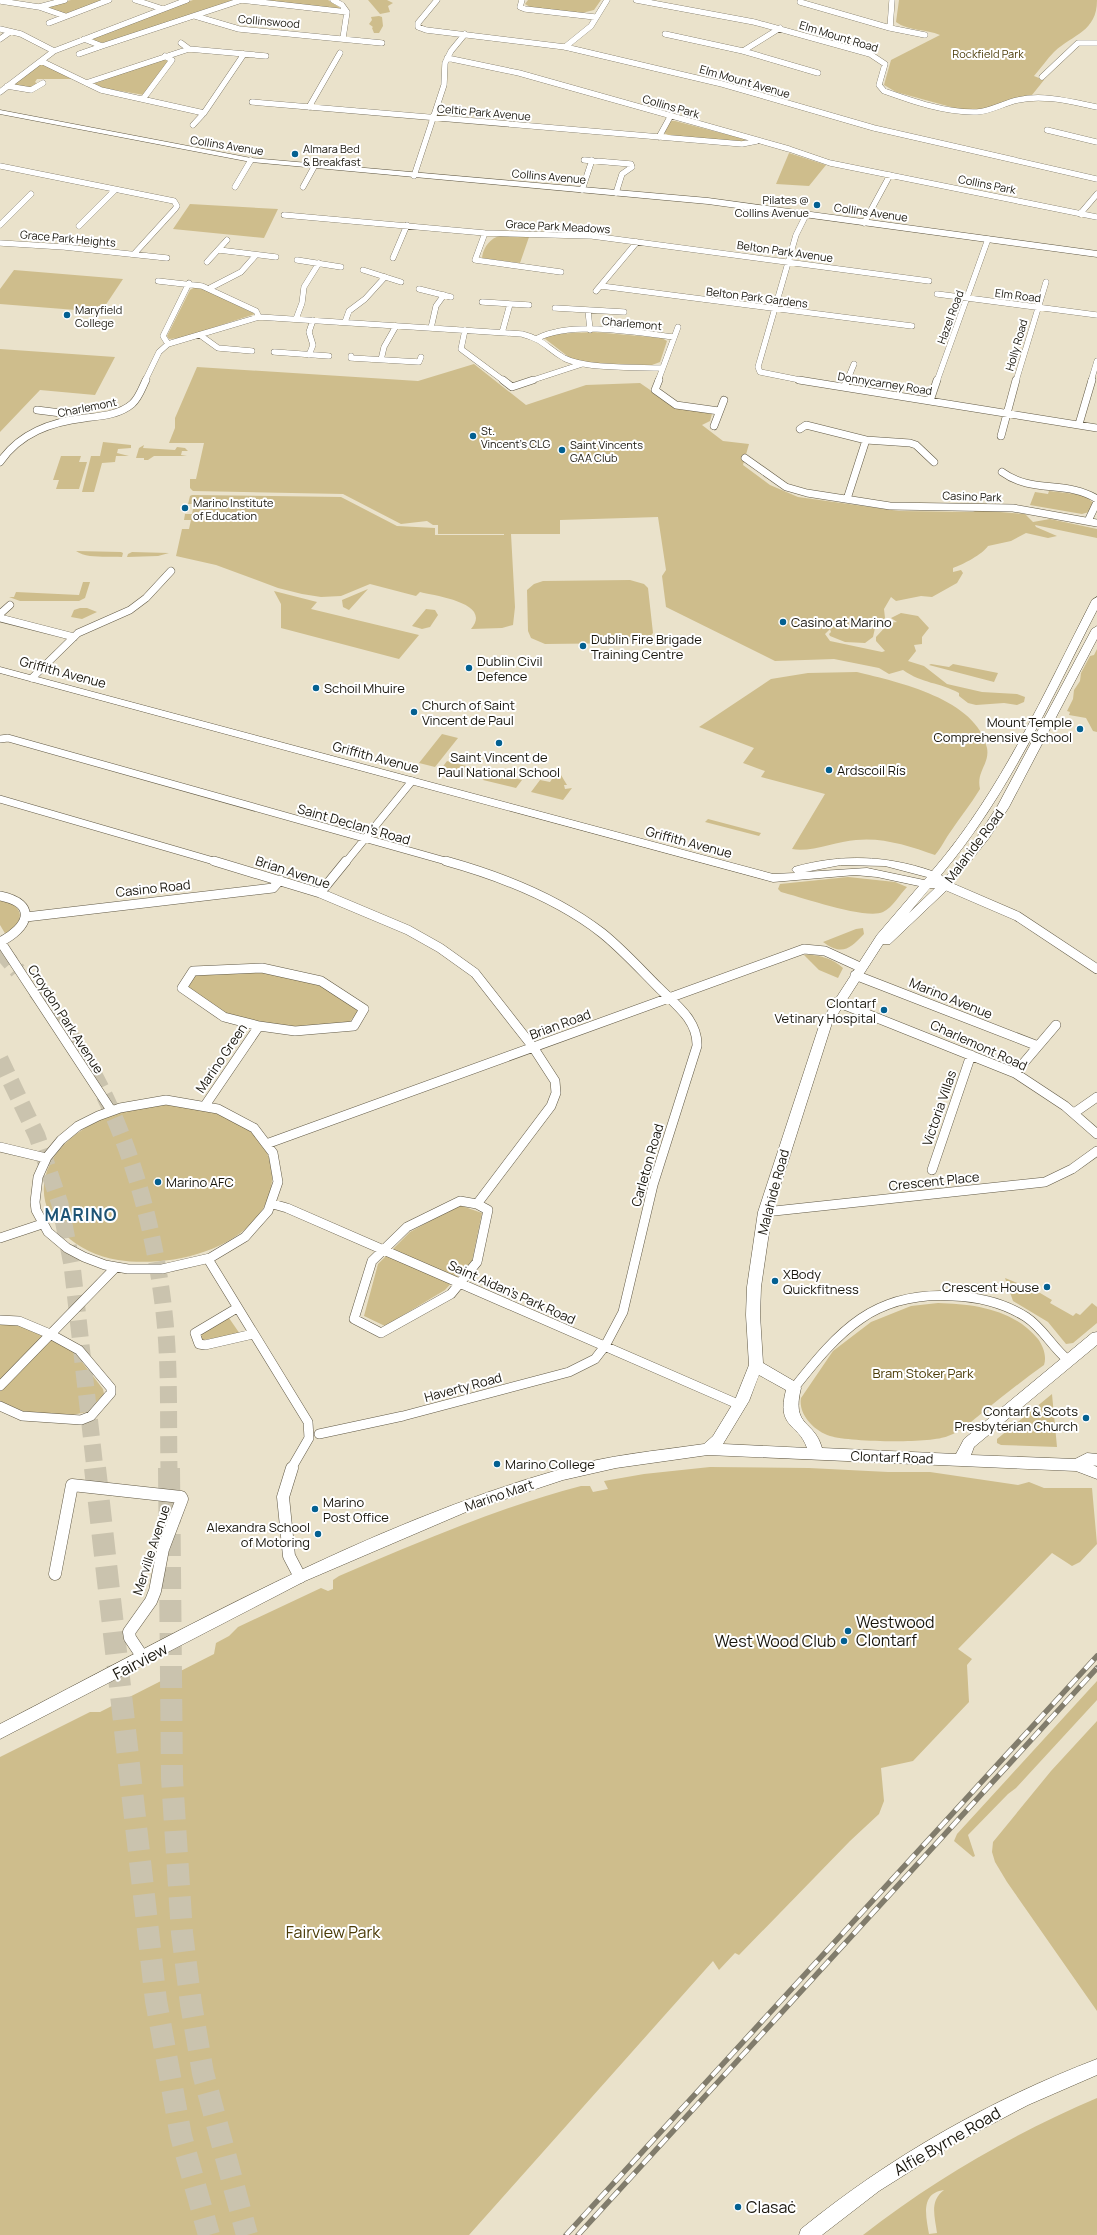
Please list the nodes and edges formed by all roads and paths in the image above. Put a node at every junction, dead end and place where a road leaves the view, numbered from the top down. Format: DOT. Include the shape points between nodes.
graph roads {
  1 [pos="65,0"];
  2 [pos="109,0"];
  3 [pos="135,0"];
  4 [pos="187,0"];
  5 [pos="241,0"];
  6 [pos="333,0"];
  7 [pos="437,0"];
  8 [pos="522,0"];
  9 [pos="607,0"];
  10 [pos="636,0"];
  11 [pos="674,0"];
  12 [pos="892,0"];
  13 [pos="0,1"];
  14 [pos="800,2"];
  15 [pos="672,6"];
  16 [pos="39,7"];
  17 [pos="163,9"];
  18 [pos="347,12"];
  19 [pos="65,16"];
  20 [pos="195,16"];
  21 [pos="595,17"];
  22 [pos="49,22"];
  23 [pos="780,28"];
  24 [pos="890,28"];
  25 [pos="0,29"];
  26 [pos="10,32"];
  27 [pos="465,34"];
  28 [pos="665,34"];
  29 [pos="924,35"];
  30 [pos="343,38"];
  31 [pos="0,39"];
  32 [pos="84,39"];
  33 [pos="181,43"];
  34 [pos="382,43"];
  35 [pos="1097,43"];
  36 [pos="102,46"];
  37 [pos="566,46"];
  38 [pos="189,49"];
  39 [pos="54,51"];
  40 [pos="743,51"];
  41 [pos="340,52"];
  42 [pos="79,54"];
  43 [pos="244,54"];
  44 [pos="166,56"];
  45 [pos="266,56"];
  46 [pos="447,58"];
  47 [pos="40,61"];
  48 [pos="818,73"];
  49 [pos="1042,77"];
  50 [pos="43,83"];
  51 [pos="86,83"];
  52 [pos="7,86"];
  53 [pos="0,92"];
  54 [pos="143,99"];
  55 [pos="1097,99"];
  56 [pos="252,102"];
  57 [pos="1090,106"];
  58 [pos="308,107"];
  59 [pos="1097,107"];
  60 [pos="0,112"];
  61 [pos="204,113"];
  62 [pos="670,117"];
  63 [pos="434,118"];
  64 [pos="193,125"];
  65 [pos="1047,130"];
  66 [pos="659,136"];
  67 [pos="759,141"];
  68 [pos="1097,142"];
  69 [pos="251,160"];
  70 [pos="584,160"];
  71 [pos="592,160"];
  72 [pos="0,166"];
  73 [pos="314,167"];
  74 [pos="414,176"];
  75 [pos="890,176"];
  76 [pos="1097,179"];
  77 [pos="235,186"];
  78 [pos="303,187"];
  79 [pos="115,190"];
  80 [pos="582,190"];
  81 [pos="616,193"];
  82 [pos="31,194"];
  83 [pos="1097,194"];
  84 [pos="1080,214"];
  85 [pos="284,215"];
  86 [pos="806,215"];
  87 [pos="1097,217"];
  88 [pos="864,223"];
  89 [pos="0,225"];
  90 [pos="407,225"];
  91 [pos="79,226"];
  92 [pos="485,232"];
  93 [pos="988,239"];
  94 [pos="227,240"];
  95 [pos="637,242"];
  96 [pos="0,243"];
  97 [pos="219,250"];
  98 [pos="134,254"];
  99 [pos="1097,254"];
  100 [pos="256,255"];
  101 [pos="276,257"];
  102 [pos="167,258"];
  103 [pos="393,258"];
  104 [pos="297,260"];
  105 [pos="207,262"];
  106 [pos="789,262"];
  107 [pos="319,263"];
  108 [pos="341,267"];
  109 [pos="363,270"];
  110 [pos="561,272"];
  111 [pos="385,277"];
  112 [pos="158,281"];
  113 [pos="930,281"];
  114 [pos="401,282"];
  115 [pos="1046,282"];
  116 [pos="190,283"];
  117 [pos="210,288"];
  118 [pos="419,289"];
  119 [pos="937,294"];
  120 [pos="968,298"];
  121 [pos="482,302"];
  122 [pos="510,304"];
  123 [pos="529,305"];
  124 [pos="555,308"];
  125 [pos="1038,308"];
  126 [pos="588,310"];
  127 [pos="775,310"];
  128 [pos="624,312"];
  129 [pos="1097,315"];
  130 [pos="260,318"];
  131 [pos="296,319"];
  132 [pos="313,320"];
  133 [pos="345,322"];
  134 [pos="396,326"];
  135 [pos="912,326"];
  136 [pos="678,327"];
  137 [pos="431,328"];
  138 [pos="465,330"];
  139 [pos="590,330"];
  140 [pos="502,332"];
  141 [pos="200,335"];
  142 [pos="673,337"];
  143 [pos="538,338"];
  144 [pos="168,344"];
  145 [pos="252,351"];
  146 [pos="274,352"];
  147 [pos="309,355"];
  148 [pos="329,356"];
  149 [pos="351,356"];
  150 [pos="421,357"];
  151 [pos="381,360"];
  152 [pos="1097,361"];
  153 [pos="582,364"];
  154 [pos="854,364"];
  155 [pos="661,368"];
  156 [pos="1095,374"];
  157 [pos="845,386"];
  158 [pos="724,400"];
  159 [pos="930,401"];
  160 [pos="719,412"];
  161 [pos="61,413"];
  162 [pos="1007,414"];
  163 [pos="41,417"];
  164 [pos="1079,424"];
  165 [pos="714,426"];
  166 [pos="800,428"];
  167 [pos="1097,428"];
  168 [pos="1001,436"];
  169 [pos="866,440"];
  170 [pos="745,458"];
  171 [pos="0,462"];
  172 [pos="934,462"];
  173 [pos="1002,472"];
  174 [pos="847,499"];
  175 [pos="1097,499"];
  176 [pos="1097,502"];
  177 [pos="1088,521"];
  178 [pos="1097,523"];
  179 [pos="171,571"];
  180 [pos="1097,600"];
  181 [pos="10,605"];
  182 [pos="0,614"];
  183 [pos="0,618"];
  184 [pos="1097,629"];
  185 [pos="74,637"];
  186 [pos="1075,643"];
  187 [pos="1088,646"];
  188 [pos="0,670"];
  189 [pos="32,678"];
  190 [pos="1031,728"];
  191 [pos="1044,730"];
  192 [pos="0,739"];
  193 [pos="412,781"];
  194 [pos="0,799"];
  195 [pos="978,820"];
  196 [pos="991,825"];
  197 [pos="364,839"];
  198 [pos="869,866"];
  199 [pos="934,875"];
  200 [pos="280,880"];
  201 [pos="925,885"];
  202 [pos="945,885"];
  203 [pos="320,893"];
  204 [pos="0,896"];
  205 [pos="26,917"];
  206 [pos="0,941"];
  207 [pos="860,968"];
  208 [pos="1097,969"];
  209 [pos="669,997"];
  210 [pos="838,1002"];
  211 [pos="1056,1025"];
  212 [pos="259,1026"];
  213 [pos="1038,1046"];
  214 [pos="534,1047"];
  215 [pos="972,1055"];
  216 [pos="1015,1073"];
  217 [pos="1097,1097"];
  218 [pos="206,1104"];
  219 [pos="111,1110"];
  220 [pos="1074,1113"];
  221 [pos="1097,1134"];
  222 [pos="269,1143"];
  223 [pos="0,1147"];
  224 [pos="1097,1151"];
  225 [pos="46,1158"];
  226 [pos="932,1170"];
  227 [pos="273,1204"];
  228 [pos="477,1204"];
  229 [pos="765,1212"];
  230 [pos="42,1224"];
  231 [pos="0,1238"];
  232 [pos="384,1249"];
  233 [pos="208,1259"];
  234 [pos="115,1268"];
  235 [pos="460,1283"];
  236 [pos="237,1308"];
  237 [pos="0,1320"];
  238 [pos="50,1334"];
  239 [pos="253,1334"];
  240 [pos="1097,1337"];
  241 [pos="605,1346"];
  242 [pos="1068,1360"];
  243 [pos="756,1365"];
  244 [pos="0,1386"];
  245 [pos="794,1388"];
  246 [pos="740,1405"];
  247 [pos="0,1406"];
  248 [pos="314,1434"];
  249 [pos="708,1449"];
  250 [pos="816,1454"];
  251 [pos="963,1460"];
  252 [pos="1097,1460"];
  253 [pos="1077,1465"];
  254 [pos="1097,1473"];
  255 [pos="55,1574"];
  256 [pos="300,1577"];
  257 [pos="278,1588"];
  258 [pos="144,1659"];
  259 [pos="0,1732"];
  260 [pos="1097,2067"];
  261 [pos="808,2235"];
  1 -- 16 [label="street"];
  2 -- 19 [label="street"];
  3 -- 17 [label="street"];
  4 -- 17 [label="street"];
  5 -- 18 [label="street, Collinswood"];
  5 -- 20 [label="street, Collinswood"];
  6 -- 18 [label="street" via="342,5"];
  7 -- 27 [label="street, Elm Mount Avenue" via="418,23 418,27"];
  8 -- 21 [label="street" via="520,7 525,9"];
  9 -- 21 [label="street"];
  10 -- 15 [label="street, Elm Mount Road"];
  11 -- 15 [label="street"];
  12 -- 24 [label="street"];
  13 -- 16 [label="street"];
  14 -- 24 [label="street" via="827,7"];
  15 -- 23 [label="street, Elm Mount Road"];
  16 -- 19 [label="street"];
  17 -- 32 [label="street"];
  18 -- 30 [label="street"];
  19 -- 22 [label="street"];
  20 -- 30 [label="street, Collinswood" via="239,29"];
  20 -- 36 [label="street, Collinswood"];
  21 -- 37 [label="street" via="586,32"];
  23 -- 40 [label="street"];
  23 -- 57 [label="street, Elm Mount Road" via="880,58 885,64 879,85 889,93 961,111 975,112 1033,98 1057,99"];
  24 -- 29 [label="street"];
  25 -- 26 [label="street"];
  26 -- 31 [label="street"];
  26 -- 39 [label="street" via="21,34"];
  27 -- 37 [label="street, Elm Mount Avenue"];
  27 -- 46 [label="street"];
  28 -- 40 [label="street"];
  30 -- 34 [label="street, Collinswood"];
  32 -- 36 [label="street"];
  32 -- 39 [label="street"];
  33 -- 38 [label="street"];
  35 -- 49 [label="street" via="1078,43"];
  36 -- 42 [label="street, Collinswood"];
  37 -- 76 [label="street, Elm Mount Avenue" via="722,84 874,128"];
  38 -- 43 [label="street"];
  38 -- 44 [label="street"];
  39 -- 47 [label="street"];
  40 -- 48 [label="street"];
  41 -- 58 [label="street"];
  43 -- 45 [label="street"];
  43 -- 61 [label="street"];
  44 -- 51 [label="street"];
  44 -- 54 [label="street" via="172,60"];
  46 -- 62 [label="street, Collins Park" via="519,73"];
  46 -- 63 [label="street" via="442,72 444,85"];
  47 -- 51 [label="street"];
  47 -- 52 [label="street"];
  50 -- 52 [label="street" via="31,90"];
  51 -- 54 [label="street" via="101,90"];
  52 -- 53 [label="street"];
  54 -- 61 [label="street"];
  55 -- 57 [label="street"];
  56 -- 58 [label="street, Celtic Park Avenue"];
  57 -- 59 [label="street, Elm Mount Road"];
  58 -- 63 [label="street, Celtic Park Avenue"];
  60 -- 69 [label="main road, Collins Avenue"];
  61 -- 64 [label="street"];
  62 -- 66 [label="street"];
  62 -- 67 [label="street, Collins Park"];
  63 -- 66 [label="street, Celtic Park Avenue"];
  63 -- 74 [label="street"];
  65 -- 68 [label="street"];
  66 -- 67 [label="street, Celtic Park Avenue" via="742,144"];
  67 -- 75 [label="street, Collins Park" via="830,163"];
  69 -- 73 [label="main road, Collins Avenue"];
  69 -- 77 [label="street"];
  70 -- 71 [label="street"];
  71 -- 80 [label="street"];
  71 -- 81 [label="street" via="632,165 622,174"];
  72 -- 79 [label="street, Grace Park Heights"];
  73 -- 74 [label="main road, Collins Avenue"];
  73 -- 78 [label="street"];
  74 -- 80 [label="main road, Collins Avenue"];
  75 -- 84 [label="street, Collins Park"];
  75 -- 88 [label="street"];
  79 -- 91 [label="street, Grace Park Heights"];
  79 -- 98 [label="street, Grace Park Heights" via="174,201 176,204 175,209"];
  80 -- 81 [label="main road, Collins Avenue"];
  81 -- 86 [label="main road, Collins Avenue" via="708,201"];
  82 -- 89 [label="street, Grace Park Heights"];
  83 -- 84 [label="street"];
  84 -- 87 [label="street, Collins Park"];
  85 -- 90 [label="street, Grace Park Meadows"];
  86 -- 88 [label="main road, Collins Avenue"];
  86 -- 106 [label="street" via="796,235"];
  88 -- 93 [label="main road, Collins Avenue"];
  90 -- 92 [label="street, Grace Park Meadows"];
  90 -- 103 [label="street"];
  92 -- 95 [label="street, Grace Park Meadows" via="588,235"];
  92 -- 110 [label="street" via="475,260"];
  93 -- 99 [label="main road, Collins Avenue"];
  93 -- 120 [label="street, Hazel Road"];
  94 -- 97 [label="street"];
  95 -- 106 [label="street, Belton Park Avenue"];
  95 -- 127 [label="street, Belton Park Gardens" via="598,288"];
  96 -- 98 [label="street, Grace Park Heights"];
  97 -- 100 [label="street"];
  97 -- 105 [label="street"];
  98 -- 102 [label="street, Grace Park Heights"];
  100 -- 101 [label="street"];
  100 -- 117 [label="street" via="242,272"];
  104 -- 107 [label="street"];
  106 -- 113 [label="street, Belton Park Avenue"];
  106 -- 127 [label="street"];
  107 -- 108 [label="street"];
  107 -- 131 [label="street" via="304,287"];
  109 -- 111 [label="street"];
  111 -- 114 [label="street"];
  111 -- 133 [label="street" via="365,300 349,311"];
  112 -- 116 [label="street"];
  115 -- 125 [label="street, Holly Road"];
  116 -- 117 [label="street"];
  116 -- 144 [label="street" via="163,336"];
  117 -- 130 [label="street" via="256,311"];
  118 -- 137 [label="street" via="447,296 436,306"];
  119 -- 120 [label="street, Elm Road"];
  120 -- 125 [label="street, Elm Road"];
  120 -- 159 [label="street, Hazel Road"];
  121 -- 122 [label="street"];
  122 -- 123 [label="street"];
  122 -- 140 [label="street"];
  124 -- 126 [label="street, Charlemont"];
  125 -- 129 [label="street, Elm Road"];
  125 -- 162 [label="street, Holly Road"];
  126 -- 128 [label="street, Charlemont"];
  126 -- 139 [label="street, Charlemont"];
  127 -- 135 [label="street, Belton Park Gardens"];
  127 -- 157 [label="street, Donnycarney Road" via="758,367 760,372"];
  130 -- 131 [label="street, Charlemont"];
  130 -- 141 [label="street, Charlemont"];
  131 -- 132 [label="street, Charlemont"];
  132 -- 133 [label="street, Charlemont"];
  132 -- 147 [label="street" via="309,332 313,345"];
  133 -- 134 [label="street, Charlemont"];
  134 -- 137 [label="street, Charlemont"];
  134 -- 151 [label="street" via="393,336 381,351"];
  136 -- 142 [label="street, Charlemont"];
  137 -- 138 [label="street, Charlemont"];
  138 -- 140 [label="street, Charlemont"];
  138 -- 153 [label="street, Charlemont" via="461,349 512,387"];
  139 -- 142 [label="street, Charlemont"];
  139 -- 143 [label="street, Charlemont" via="555,332"];
  140 -- 143 [label="street, Charlemont"];
  141 -- 144 [label="street, Charlemont"];
  141 -- 145 [label="street" via="218,348 241,348"];
  142 -- 155 [label="street, Charlemont"];
  143 -- 153 [label="street, Charlemont" via="564,358"];
  144 -- 163 [label="street, Charlemont" via="159,352 132,405 114,413"];
  146 -- 147 [label="street"];
  147 -- 148 [label="street"];
  149 -- 151 [label="street"];
  150 -- 151 [label="street" via="419,362"];
  152 -- 156 [label="street"];
  153 -- 155 [label="street, Charlemont"];
  154 -- 157 [label="street"];
  155 -- 160 [label="street, Charlemont" via="655,390 676,405"];
  156 -- 164 [label="street"];
  157 -- 159 [label="street, Donnycarney Road"];
  158 -- 160 [label="street"];
  159 -- 162 [label="street, Donnycarney Road"];
  160 -- 165 [label="street"];
  161 -- 163 [label="street, Charlemont"];
  162 -- 164 [label="street, Donnycarney Road"];
  162 -- 168 [label="street"];
  163 -- 171 [label="street, Charlemont"];
  164 -- 167 [label="street, Donnycarney Road"];
  166 -- 169 [label="street" via="806,425"];
  169 -- 172 [label="street" via="910,443 916,445"];
  169 -- 174 [label="street"];
  170 -- 174 [label="street, Casino Park" via="786,487"];
  173 -- 175 [label="street" via="1013,480 1027,485 1059,488 1089,494"];
  174 -- 177 [label="street, Casino Park" via="890,506 1013,508"];
  176 -- 177 [label="street"];
  177 -- 178 [label="street, Casino Park"];
  179 -- 185 [label="street" via="151,593 130,610 84,629"];
  180 -- 186 [label="main road, Malahide Road"];
  181 -- 182 [label="street"];
  183 -- 185 [label="street"];
  184 -- 187 [label="main road, Malahide Road"];
  185 -- 189 [label="street"];
  186 -- 187 [label="main road"];
  186 -- 190 [label="main road, Malahide Road"];
  187 -- 191 [label="main road, Malahide Road"];
  188 -- 189 [label="main road, Griffith Avenue"];
  189 -- 193 [label="main road, Griffith Avenue"];
  190 -- 191 [label="main road"];
  190 -- 195 [label="main road, Malahide Road"];
  191 -- 196 [label="main road, Malahide Road"];
  192 -- 197 [label="street, Saint Declan's Road" via="18,741"];
  193 -- 197 [label="street"];
  193 -- 198 [label="main road, Griffith Avenue" via="773,878"];
  194 -- 200 [label="street, Brian Avenue"];
  195 -- 196 [label="main road"];
  195 -- 199 [label="main road, Malahide Road"];
  196 -- 202 [label="main road, Malahide Road"];
  197 -- 203 [label="street"];
  197 -- 209 [label="street, Saint Declan's Road" via="471,868 533,892 594,927 621,949"];
  198 -- 199 [label="main road, Griffith Avenue" via="909,868"];
  198 -- 201 [label="main road, Griffith Avenue" via="888,875"];
  199 -- 201 [label="main road, Malahide Road"];
  199 -- 202 [label="main road, Griffith Avenue"];
  200 -- 203 [label="street, Brian Avenue"];
  200 -- 205 [label="street, Casino Road" via="273,888"];
  201 -- 202 [label="main road, Griffith Avenue"];
  201 -- 207 [label="main road, Malahide Road" via="896,918"];
  202 -- 207 [label="main road, Malahide Road"];
  202 -- 208 [label="street" via="1016,916"];
  203 -- 214 [label="street, Brian Avenue" via="408,930 440,948 475,973"];
  204 -- 205 [label="street" via="15,900 23,907"];
  205 -- 206 [label="street, Croydon Park Avenue" via="23,926 14,935"];
  206 -- 219 [label="street, Croydon Park Avenue"];
  207 -- 209 [label="street, Brian Road" via="825,951 804,949"];
  207 -- 210 [label="main road, Malahide Road"];
  207 -- 213 [label="street, Marino Avenue"];
  209 -- 214 [label="street, Brian Road"];
  209 -- 241 [label="street, Carleton Road" via="694,1027 698,1040 653,1185 623,1312"];
  210 -- 215 [label="street, Charlemont Road"];
  210 -- 229 [label="main road, Malahide Road" via="826,1023 818,1045"];
  211 -- 213 [label="street"];
  212 -- 212 [label="street, Marino Green" via="224,1017 182,988 193,971 262,968 290,973 321,980 364,1009 354,1026 295,1031"];
  212 -- 218 [label="street, Marino Green"];
  213 -- 216 [label="street"];
  214 -- 222 [label="street, Brian Road"];
  214 -- 228 [label="street, Brian Avenue" via="555,1081 556,1093 551,1106"];
  215 -- 216 [label="street, Charlemont Road"];
  215 -- 226 [label="street, Victoria Villas"];
  216 -- 220 [label="street, Charlemont Road"];
  217 -- 220 [label="street"];
  218 -- 219 [label="street" via="166,1100"];
  218 -- 222 [label="street" via="234,1114 255,1128"];
  219 -- 225 [label="street" via="64,1137"];
  220 -- 221 [label="street, Charlemont Road"];
  222 -- 227 [label="street" via="276,1158 279,1179"];
  223 -- 225 [label="street"];
  224 -- 229 [label="street, Crescent Place" via="1079,1165 1045,1182"];
  225 -- 230 [label="street" via="36,1178 35,1204"];
  227 -- 232 [label="street, Saint Aidan's Park Road"];
  227 -- 233 [label="street" via="250,1233"];
  228 -- 232 [label="street" via="460,1201 407,1227"];
  228 -- 235 [label="street" via="488,1210 477,1262"];
  229 -- 243 [label="main road, Malahide Road" via="754,1287"];
  230 -- 231 [label="street"];
  230 -- 234 [label="street" via="58,1243 85,1259"];
  232 -- 235 [label="street, Saint Aidan's Park Road"];
  232 -- 235 [label="street" via="372,1262 354,1319 381,1333 450,1294"];
  233 -- 234 [label="street" via="180,1267 147,1270"];
  233 -- 236 [label="street"];
  234 -- 238 [label="street"];
  235 -- 241 [label="street, Saint Aidan's Park Road"];
  236 -- 239 [label="street"];
  236 -- 239 [label="street" via="195,1333 199,1344"];
  237 -- 238 [label="street" via="19,1321"];
  238 -- 244 [label="street"];
  238 -- 247 [label="street" via="79,1350 111,1388 109,1397 91,1416 81,1420 22,1416"];
  239 -- 248 [label="street"];
  240 -- 242 [label="main road"];
  241 -- 246 [label="street, Saint Aidan's Park Road"];
  241 -- 248 [label="street, Haverty Road" via="591,1363 569,1372 403,1416"];
  242 -- 245 [label="street" via="1058,1353 1037,1325 1012,1308 957,1296 916,1297 880,1308 847,1328 821,1353"];
  242 -- 251 [label="main road" via="969,1443"];
  243 -- 245 [label="main road"];
  243 -- 246 [label="main road, Malahide Road"];
  245 -- 250 [label="main road" via="789,1403 791,1415 816,1446"];
  246 -- 249 [label="main road, Malahide Road" via="718,1440"];
  248 -- 256 [label="street" via="293,1463 283,1497 289,1556"];
  249 -- 250 [label="main road, Clontarf Road"];
  249 -- 256 [label="main road, Marino Mart" via="616,1462 562,1474 460,1508"];
  250 -- 251 [label="main road, Clontarf Road"];
  251 -- 253 [label="main road, Clontarf Road"];
  252 -- 253 [label="main road, Clontarf Road" via="1087,1460"];
  253 -- 254 [label="main road, Clontarf Road"];
  255 -- 258 [label="street, Merville Avenue" via="66,1508 74,1484 182,1499 163,1549 155,1591 129,1632 130,1638"];
  256 -- 257 [label="main road, Marino Mart"];
  257 -- 258 [label="main road, Fairview"];
  258 -- 259 [label="main road, Fairview"];
  260 -- 261 [label="main road, Alfie Byrne Road" via="1003,2108 942,2142 872,2186"];
}
